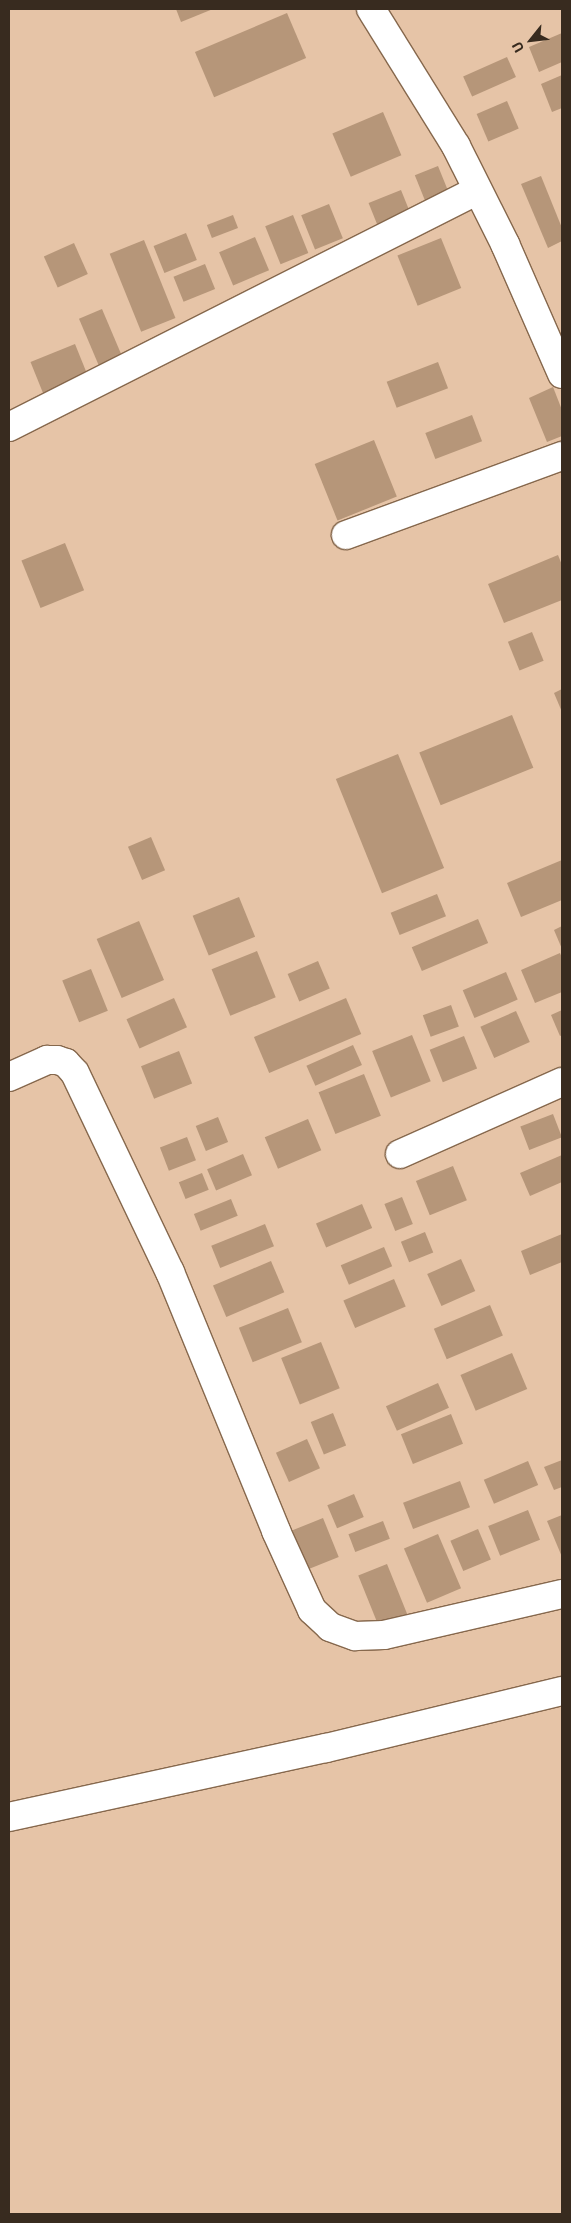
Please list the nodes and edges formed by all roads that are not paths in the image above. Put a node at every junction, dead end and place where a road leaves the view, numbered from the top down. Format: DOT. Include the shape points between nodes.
graph roads {
  1 [pos="371,9"];
  2 [pos="478,190"];
  3 [pos="562,374"];
  4 [pos="9,427"];
  5 [pos="562,456"];
  6 [pos="346,535"];
  7 [pos="9,1078"];
  8 [pos="562,1082"];
  9 [pos="400,1154"];
  10 [pos="562,1594"];
  11 [pos="562,1691"];
  12 [pos="9,1817"];
  1 -- 2 [label="street" via="456,146"];
  2 -- 3 [label="street"];
  2 -- 4 [label="street"];
  5 -- 6 [label="street"];
  7 -- 10 [label="street" via="47,1060 66,1063 75,1074 170,1272 276,1531 312,1610 330,1627 355,1636 384,1635"];
  8 -- 9 [label="street"];
  11 -- 12 [label="street" via="326,1748"];
}
